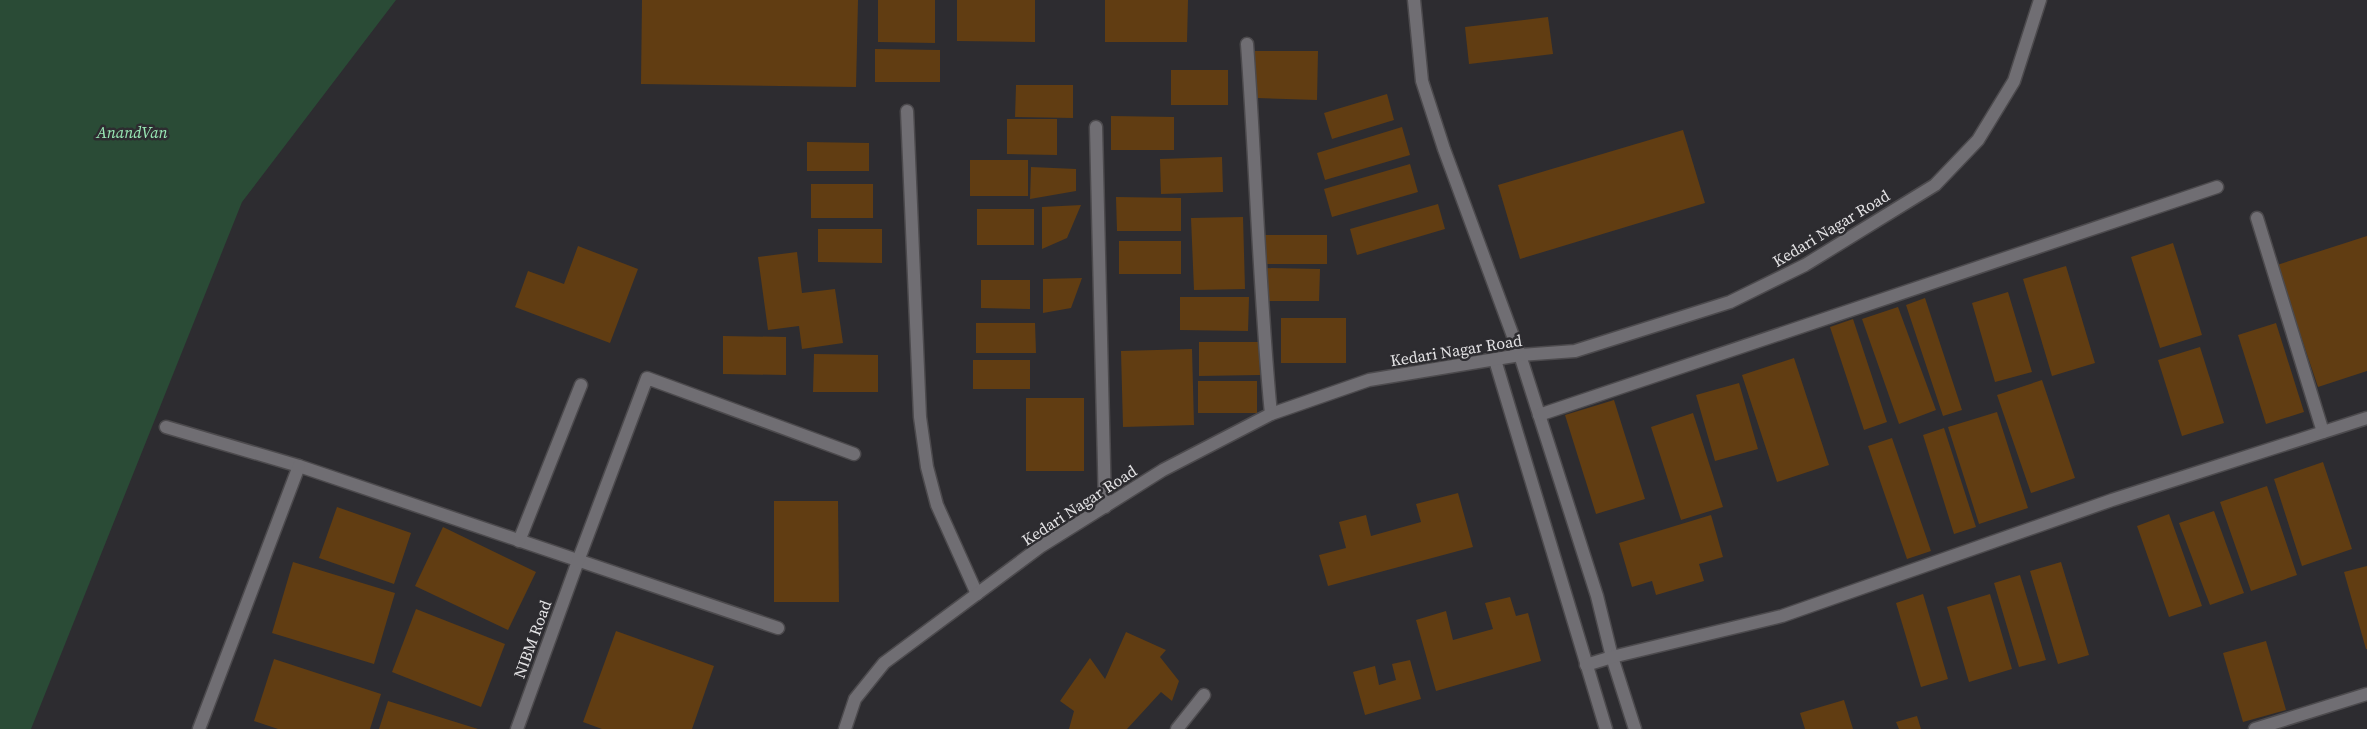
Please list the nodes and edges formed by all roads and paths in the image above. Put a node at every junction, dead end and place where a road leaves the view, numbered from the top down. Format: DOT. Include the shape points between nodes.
graph roads {
  1 [pos="1414,0"];
  2 [pos="2040,0"];
  3 [pos="1247,44"];
  4 [pos="907,111"];
  5 [pos="1096,128"];
  6 [pos="2217,187"];
  7 [pos="2257,218"];
  8 [pos="1520,355"];
  9 [pos="1495,360"];
  10 [pos="581,385"];
  11 [pos="1271,414"];
  12 [pos="1539,415"];
  13 [pos="2367,418"];
  14 [pos="166,427"];
  15 [pos="2323,432"];
  16 [pos="854,454"];
  17 [pos="299,466"];
  18 [pos="1105,507"];
  19 [pos="519,541"];
  20 [pos="578,561"];
  21 [pos="977,594"];
  22 [pos="778,628"];
  23 [pos="1612,657"];
  24 [pos="1586,665"];
  25 [pos="2367,694"];
  26 [pos="1204,696"];
  27 [pos="199,729"];
  28 [pos="517,729"];
  29 [pos="844,729"];
  30 [pos="1177,729"];
  31 [pos="1606,729"];
  32 [pos="1635,729"];
  33 [pos="2255,729"];
  1 -- 8 [label="street" via="1422,80"];
  2 -- 8 [label="street, Kedari Nagar Road" via="2014,81 1978,140 1935,185 1805,264 1730,302 1575,351"];
  3 -- 11 [label="street" via="1256,161 1262,320"];
  4 -- 21 [label="street" via="920,417 927,467 937,505"];
  5 -- 18 [label="street"];
  6 -- 12 [label="street"];
  7 -- 15 [label="street"];
  8 -- 9 [label="street, Kedari Nagar Road"];
  8 -- 12 [label="street"];
  9 -- 11 [label="street, Kedari Nagar Road" via="1369,380"];
  9 -- 24 [label="street"];
  10 -- 19 [label="street"];
  11 -- 18 [label="street, Kedari Nagar Road" via="1163,470"];
  12 -- 23 [label="street" via="1597,596"];
  13 -- 15 [label="street"];
  14 -- 17 [label="street"];
  15 -- 23 [label="street" via="2112,500 1782,616"];
  16 -- 20 [label="street, NIBM Road" via="647,378"];
  17 -- 19 [label="street"];
  17 -- 27 [label="street"];
  18 -- 21 [label="street, Kedari Nagar Road" via="1040,547"];
  19 -- 20 [label="street"];
  20 -- 22 [label="street"];
  20 -- 28 [label="street, NIBM Road"];
  21 -- 29 [label="street, Kedari Nagar Road" via="884,663 855,699"];
  23 -- 24 [label="street"];
  23 -- 32 [label="street"];
  24 -- 31 [label="street"];
  25 -- 33 [label="street"];
  26 -- 30 [label="street"];
}
